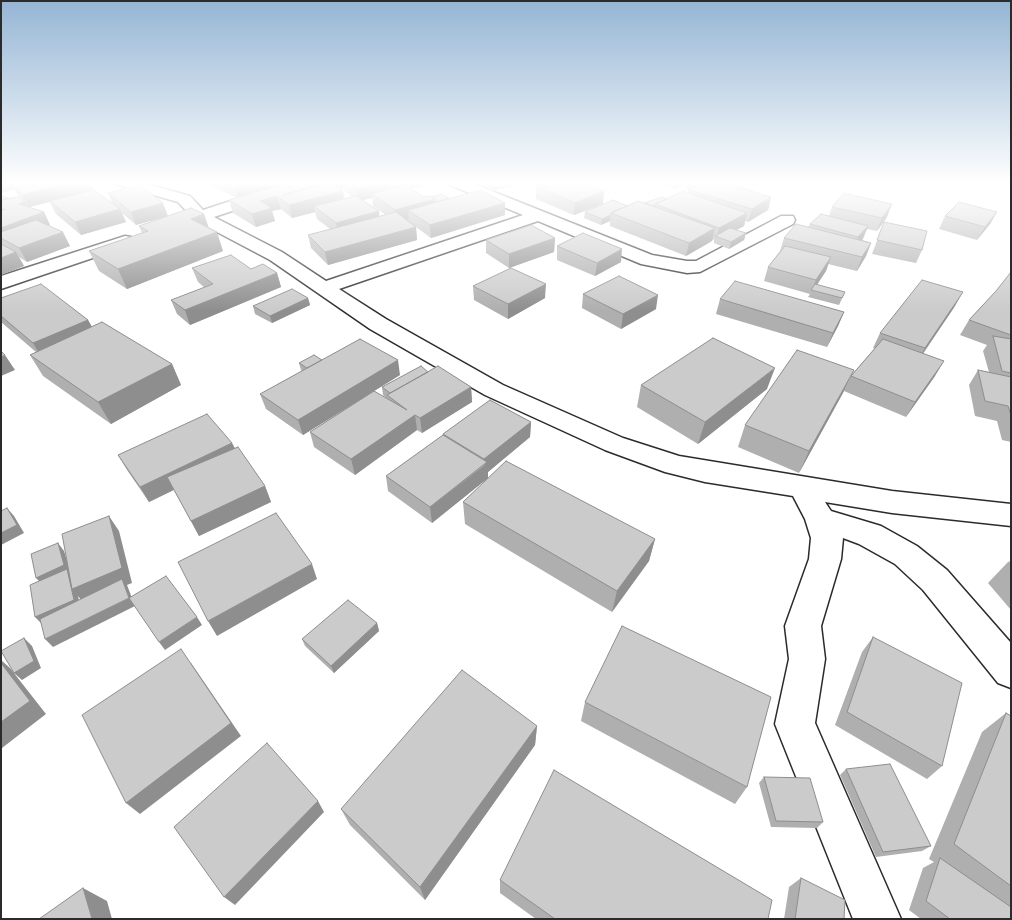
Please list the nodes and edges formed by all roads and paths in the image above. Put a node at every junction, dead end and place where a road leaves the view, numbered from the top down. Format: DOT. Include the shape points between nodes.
graph roads {
  1 [pos="217,225"];
  2 [pos="511,225"];
  3 [pos="560,225"];
  4 [pos="778,225"];
  5 [pos="137,237"];
  6 [pos="1,283"];
  7 [pos="326,287"];
  8 [pos="812,504"];
  9 [pos="1011,515"];
  10 [pos="1011,671"];
  11 [pos="877,919"];
  1 -- 7 [label="street"];
  2 -- 7 [label="street"];
  3 -- 4 [label="street" via="648,260 687,267 700,266"];
  5 -- 6 [label="street"];
  7 -- 8 [label="street" via="378,324 494,390 614,444"];
  8 -- 9 [label="street"];
  8 -- 10 [label="street" via="906,555 935,580"];
  8 -- 11 [label="street" via="828,538 826,559 803,626 806,659 795,724"];
}
